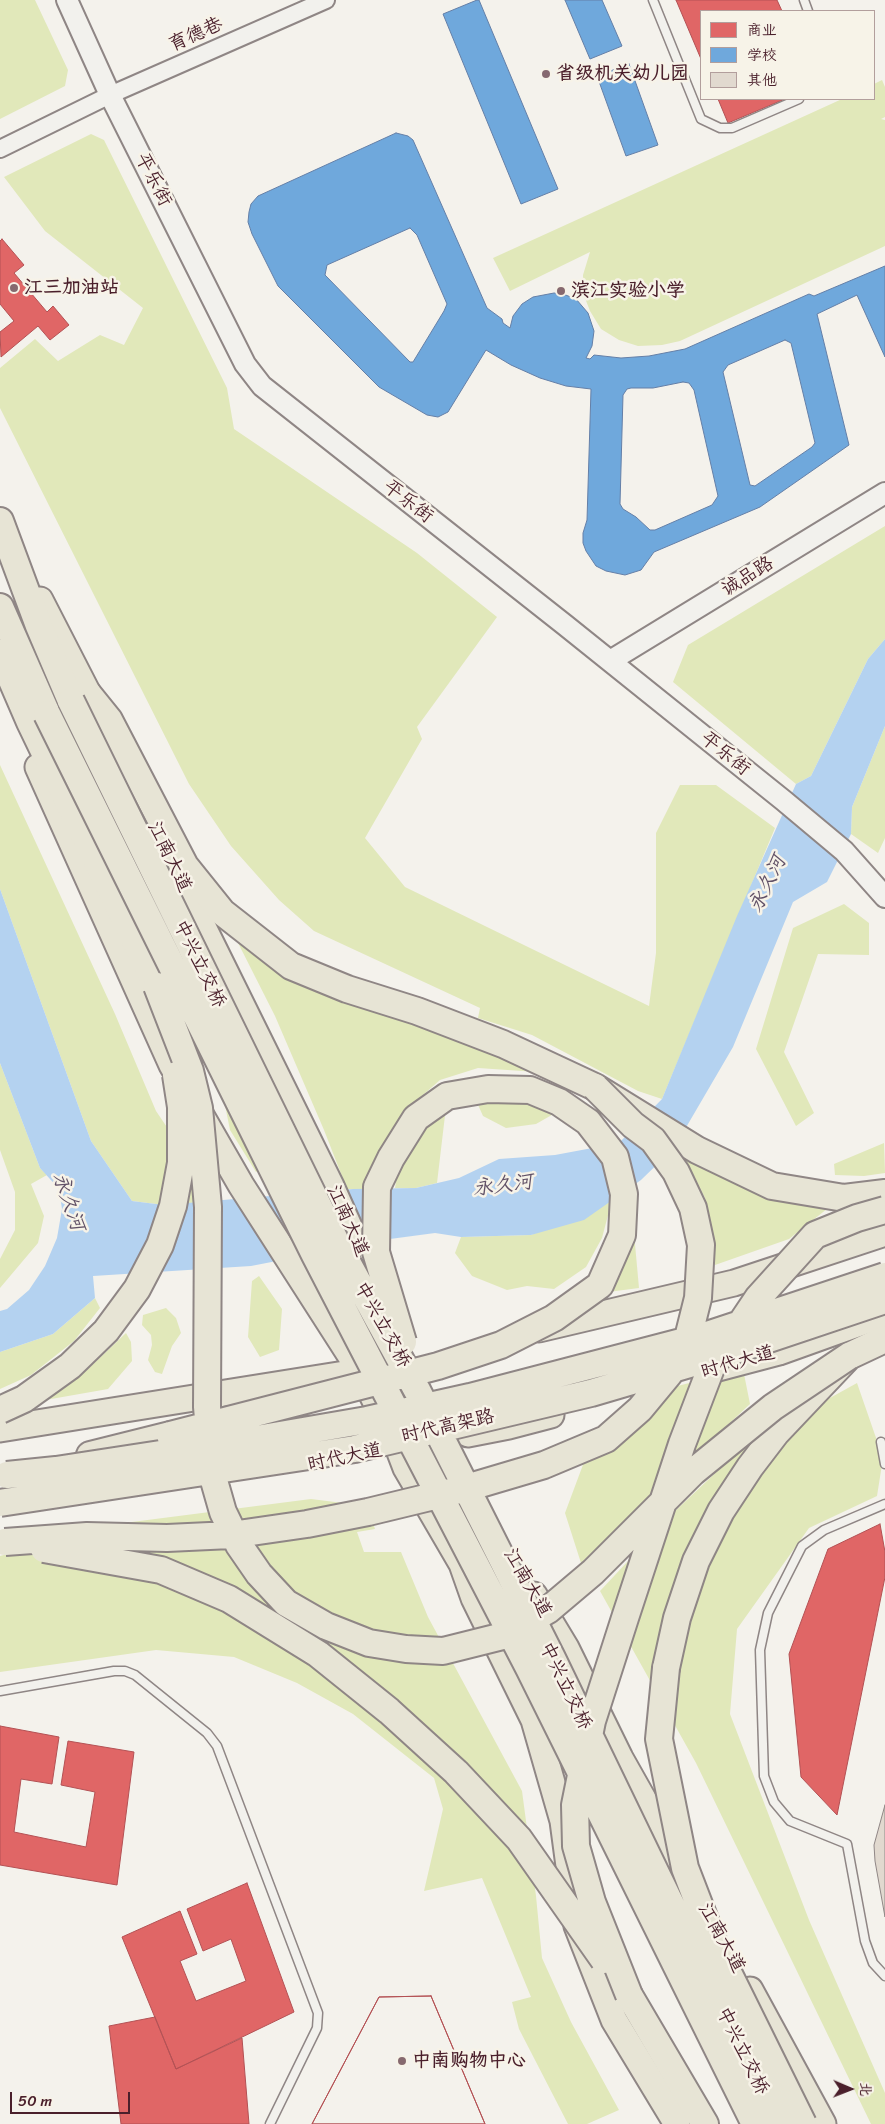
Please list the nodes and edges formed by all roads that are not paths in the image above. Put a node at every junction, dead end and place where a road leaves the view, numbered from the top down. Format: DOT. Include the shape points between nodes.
graph roads {
  1 [pos="66,0"];
  2 [pos="326,0"];
  3 [pos="653,0"];
  4 [pos="110,95"];
  5 [pos="797,100"];
  6 [pos="0,149"];
  7 [pos="885,493"];
  8 [pos="0,521"];
  9 [pos="0,607"];
  10 [pos="0,653"];
  11 [pos="610,661"];
  12 [pos="0,673"];
  13 [pos="80,697"];
  14 [pos="38,718"];
  15 [pos="885,897"];
  16 [pos="156,986"];
  17 [pos="595,1087"];
  18 [pos="885,1193"];
  19 [pos="885,1210"];
  20 [pos="885,1233"];
  21 [pos="885,1276"];
  22 [pos="885,1300"];
  23 [pos="885,1314"];
  24 [pos="885,1339"];
  25 [pos="849,1356"];
  26 [pos="406,1362"];
  27 [pos="361,1372"];
  28 [pos="418,1392"];
  29 [pos="0,1410"];
  30 [pos="0,1429"];
  31 [pos="451,1438"];
  32 [pos="881,1442"];
  33 [pos="398,1447"];
  34 [pos="885,1464"];
  35 [pos="3,1475"];
  36 [pos="0,1503"];
  37 [pos="885,1504"];
  38 [pos="0,1513"];
  39 [pos="3,1542"];
  40 [pos="507,1548"];
  41 [pos="462,1564"];
  42 [pos="0,1691"];
  43 [pos="885,1976"];
  44 [pos="629,1995"];
  45 [pos="270,2124"];
  46 [pos="677,2124"];
  47 [pos="705,2124"];
  48 [pos="755,2124"];
  49 [pos="777,2124"];
  50 [pos="803,2124"];
  51 [pos="823,2124"];
  1 -- 4 [label="street, 平乐街"];
  2 -- 4 [label="street, 育德巷"];
  3 -- 5 [label="lane" via="700,119 720,128 732,128"];
  4 -- 6 [label="street, 育德巷"];
  4 -- 11 [label="street, 平乐街" via="244,364 262,386"];
  7 -- 11 [label="street, 诚品路"];
  8 -- 13 [label="highway, 中兴立交桥" via="39,626"];
  9 -- 14 [label="highway, 中兴立交桥"];
  10 -- 14 [label="highway"];
  11 -- 15 [label="street, 平乐街" via="844,851"];
  12 -- 27 [label="main road" via="8,699 172,1065 241,1185"];
  13 -- 17 [label="highway" via="109,720 185,866 222,912 291,966 502,1044"];
  13 -- 26 [label="main road, 江南大道" via="331,1186 387,1310"];
  13 -- 28 [label="highway, 中兴立交桥, bridge" via="336,1242"];
  14 -- 16 [label="highway"];
  14 -- 48 [label="highway, 中兴立交桥, bridge" via="528,1668"];
  16 -- 25 [label="highway, bridge" via="190,1071 199,1108 208,1208 207,1407 213,1477 223,1512 239,1545 259,1574 286,1603 326,1626 369,1643 406,1649 443,1651 503,1636 548,1610 593,1572 693,1472 773,1407"];
  16 -- 29 [label="highway, bridge" via="172,1048 181,1107 182,1163 160,1245 137,1288 106,1331 70,1366 24,1399"];
  17 -- 18 [label="highway, bridge" via="697,1150 772,1186 844,1198"];
  17 -- 39 [label="highway, bridge" via="652,1140 676,1172 693,1208 701,1245 698,1298 689,1334 669,1374 640,1409 606,1439 544,1465 463,1489 307,1524 231,1535 167,1538 87,1536"];
  19 -- 44 [label="highway, bridge" via="815,1235 758,1298 711,1368 682,1444 625,1618 592,1721 575,1805 576,1846 592,1902"];
  20 -- 26 [label="main road" via="734,1283"];
  21 -- 35 [label="highway, 时代高架路, bridge" via="704,1336 461,1399 245,1441"];
  22 -- 36 [label="highway, 时代高架路, bridge" via="591,1393 355,1449"];
  23 -- 31 [label="main road, 时代大道" via="779,1352 511,1426"];
  24 -- 25 [label="highway"];
  25 -- 50 [label="highway, bridge" via="776,1433 720,1511 696,1561 677,1618 666,1668 659,1739 686,1868 711,1937"];
  26 -- 27 [label="main road"];
  26 -- 31 [label="main road, 江南大道"];
  27 -- 30 [label="main road"];
  27 -- 33 [label="main road"];
  28 -- 35 [label="highway, bridge" via="412,1373 410,1364 407,1354 398,1326 393,1307 376,1252 377,1187 391,1158 416,1118 447,1096 488,1089 530,1090 560,1102 588,1122 615,1157 624,1194 622,1235 600,1285 554,1318 501,1346 438,1366 429,1368 419,1371 410,1373 296,1403 268,1411"];
  28 -- 49 [label="highway, 中兴立交桥, bridge" via="556,1667"];
  31 -- 33 [label="main road, 时代大道"];
  31 -- 40 [label="main road, 江南大道"];
  32 -- 34 [label="lane"];
  33 -- 38 [label="main road, 时代大道" via="348,1460"];
  33 -- 41 [label="main road" via="406,1468"];
  37 -- 43 [label="lane" via="824,1530 802,1546 768,1613 760,1650 764,1776 774,1802 790,1821 847,1844 865,1941 873,1963"];
  39 -- 44 [label="highway, bridge" via="161,1570 229,1599 318,1654 389,1710 456,1772 519,1839"];
  40 -- 41 [label="main road" via="475,1532"];
  40 -- 51 [label="main road, 江南大道" via="566,1648 620,1758"];
  41 -- 46 [label="main road" via="474,1598 534,1720 563,1821 577,1926 614,2020"];
  42 -- 45 [label="lane" via="124,1671 135,1675 207,1733 217,1746 318,2013 318,2028"];
  44 -- 47 [label="highway"];
}
